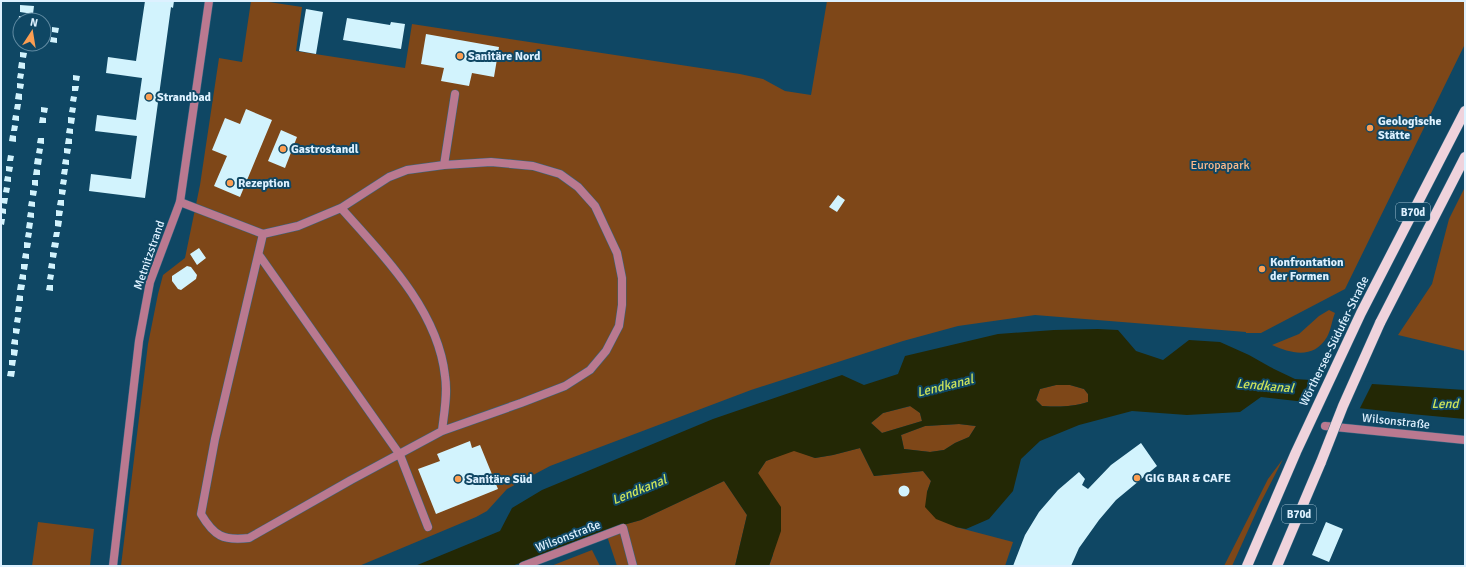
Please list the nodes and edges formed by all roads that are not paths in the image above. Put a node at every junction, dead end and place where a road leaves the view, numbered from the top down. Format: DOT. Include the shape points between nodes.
graph roads {
  1 [pos="209,1"];
  2 [pos="455,94"];
  3 [pos="1465,111"];
  4 [pos="1465,157"];
  5 [pos="444,164"];
  6 [pos="180,202"];
  7 [pos="341,208"];
  8 [pos="263,234"];
  9 [pos="259,255"];
  10 [pos="1325,426"];
  11 [pos="442,431"];
  12 [pos="1465,440"];
  13 [pos="400,455"];
  14 [pos="428,527"];
  15 [pos="113,566"];
  16 [pos="523,566"];
  17 [pos="633,566"];
  18 [pos="1247,566"];
  19 [pos="1277,566"];
  1 -- 6 [label="street, Metnitzstrand"];
  2 -- 5 [label="street"];
  3 -- 18 [label="main road, Wörthersee-Südufer-Straße / B70d" via="1361,313 1296,452"];
  4 -- 19 [label="main road, B70d, bridge" via="1380,324"];
  5 -- 7 [label="street" via="407,170 389,177"];
  5 -- 11 [label="street" via="491,162 534,166 560,174 578,187 595,206 617,253 622,278 622,305 619,326 606,351 590,370 565,386"];
  6 -- 8 [label="street"];
  6 -- 15 [label="street, Metnitzstrand" via="150,282 139,341"];
  7 -- 8 [label="street" via="298,226"];
  7 -- 11 [label="street" via="411,292 432,330 445,376"];
  8 -- 9 [label="street"];
  9 -- 13 [label="street"];
  9 -- 13 [label="street" via="200,514 208,527 221,537 234,540 249,538"];
  10 -- 12 [label="street, Wilsonstraße"];
  11 -- 13 [label="street"];
  13 -- 14 [label="street"];
  16 -- 17 [label="street, Wilsonstraße" via="623,528"];
}
